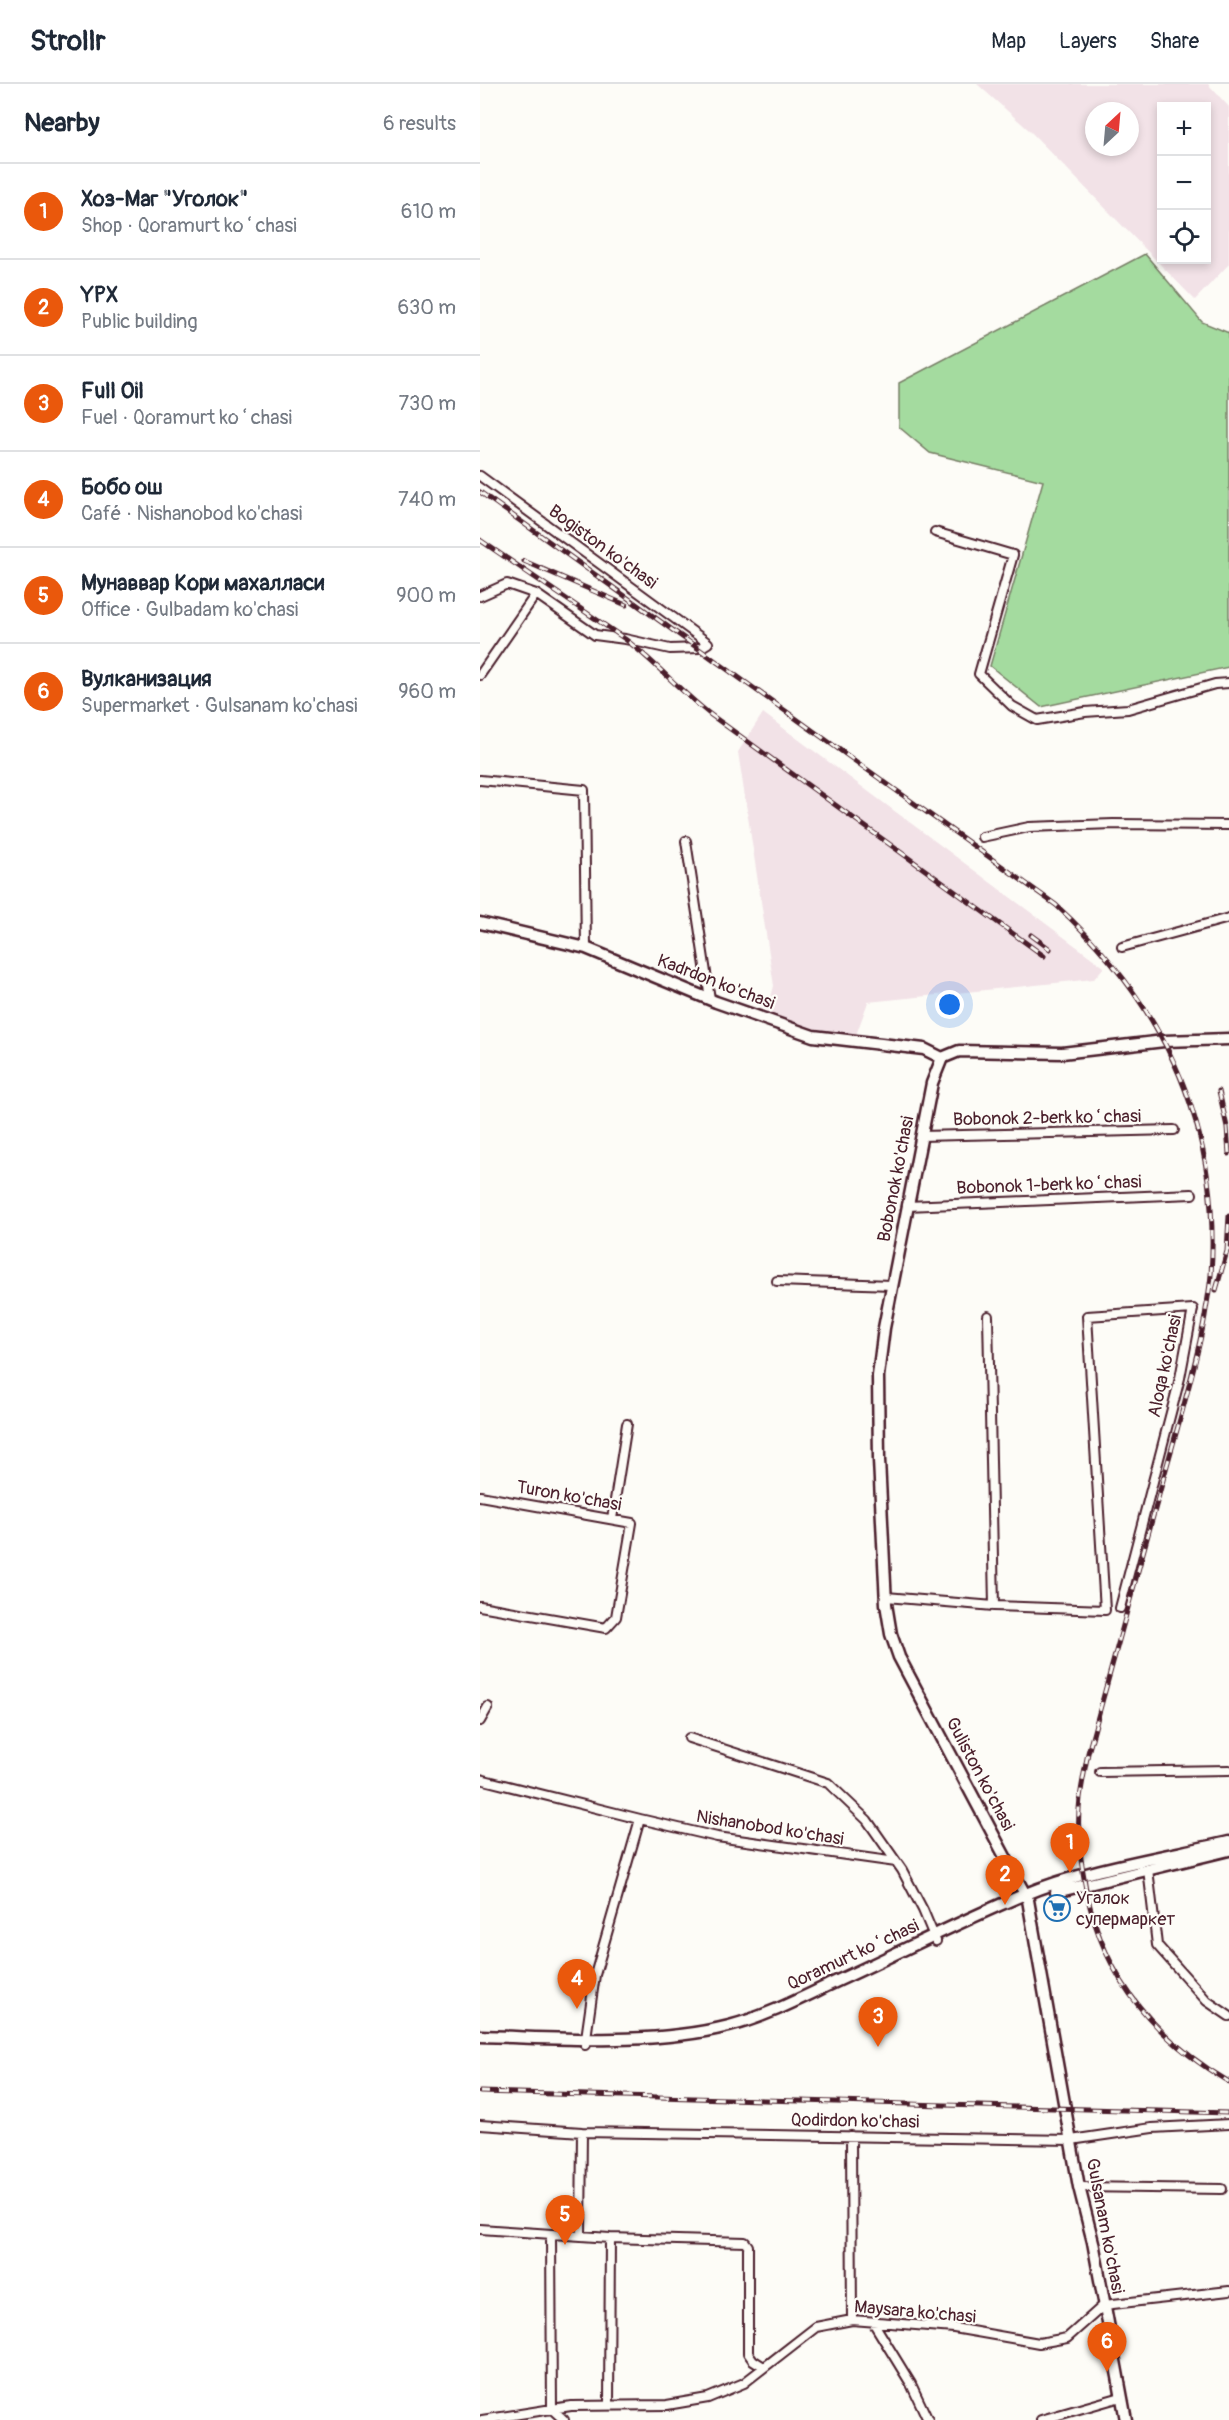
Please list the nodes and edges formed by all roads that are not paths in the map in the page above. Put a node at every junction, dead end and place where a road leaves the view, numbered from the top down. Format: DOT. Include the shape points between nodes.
graph roads {
  1 [pos="480,476"];
  2 [pos="935,532"];
  3 [pos="536,594"];
  4 [pos="480,596"];
  5 [pos="480,675"];
  6 [pos="1229,683"];
  7 [pos="480,780"];
  8 [pos="1229,825"];
  9 [pos="982,837"];
  10 [pos="686,841"];
  11 [pos="1229,918"];
  12 [pos="480,923"];
  13 [pos="1122,947"];
  14 [pos="586,948"];
  15 [pos="710,999"];
  16 [pos="1229,1039"];
  17 [pos="942,1058"];
  18 [pos="1174,1130"];
  19 [pos="921,1136"];
  20 [pos="1192,1194"];
  21 [pos="907,1206"];
  22 [pos="777,1281"];
  23 [pos="892,1285"];
  24 [pos="988,1316"];
  25 [pos="627,1424"];
  26 [pos="480,1496"];
  27 [pos="612,1519"];
  28 [pos="886,1597"];
  29 [pos="480,1606"];
  30 [pos="994,1606"];
  31 [pos="1120,1608"];
  32 [pos="489,1707"];
  33 [pos="480,1721"];
  34 [pos="689,1738"];
  35 [pos="1229,1770"];
  36 [pos="1100,1772"];
  37 [pos="480,1779"];
  38 [pos="640,1819"];
  39 [pos="1229,1842"];
  40 [pos="1229,1850"];
  41 [pos="896,1862"];
  42 [pos="1148,1869"];
  43 [pos="1027,1897"];
  44 [pos="935,1938"];
  45 [pos="1229,2016"];
  46 [pos="480,2036"];
  47 [pos="480,2041"];
  48 [pos="586,2042"];
  49 [pos="1067,2109"];
  50 [pos="1229,2124"];
  51 [pos="480,2125"];
  52 [pos="582,2132"];
  53 [pos="851,2136"];
  54 [pos="1071,2140"];
  55 [pos="1079,2187"];
  56 [pos="1222,2189"];
  57 [pos="480,2229"];
  58 [pos="551,2234"];
  59 [pos="582,2236"];
  60 [pos="610,2238"];
  61 [pos="1229,2291"];
  62 [pos="1104,2305"];
  63 [pos="852,2320"];
  64 [pos="873,2322"];
  65 [pos="764,2367"];
  66 [pos="1121,2397"];
  67 [pos="609,2405"];
  68 [pos="552,2409"];
  69 [pos="482,2420"];
  70 [pos="564,2420"];
  71 [pos="928,2420"];
  72 [pos="1041,2420"];
  73 [pos="1126,2420"];
  1 -- 3 [label="street, Bogiston ko'chasi" via="708,643 700,648 670,649 595,635"];
  2 -- 6 [label="street" via="1013,555 980,674 1012,705 1037,720 1128,709"];
  3 -- 4 [label="street" via="507,584"];
  3 -- 5 [label="street"];
  7 -- 14 [label="street" via="584,790"];
  8 -- 9 [label="street" via="1029,827"];
  10 -- 15 [label="street"];
  11 -- 13 [label="street"];
  12 -- 14 [label="main road, Kadrdon ko'chasi"];
  14 -- 15 [label="main road, Kadrdon ko'chasi"];
  15 -- 17 [label="main road, Kadrdon ko'chasi" via="813,1036 924,1049"];
  16 -- 17 [label="main road" via="1164,1041 1062,1053 959,1051"];
  17 -- 19 [label="main road, Bobonok ko'chasi"];
  18 -- 19 [label="street, Bobonok 2-berk koʻchasi"];
  19 -- 21 [label="main road, Bobonok ko'chasi"];
  20 -- 21 [label="street, Bobonok 1-berk koʻchasi"];
  21 -- 23 [label="main road, Bobonok ko'chasi"];
  22 -- 23 [label="street"];
  23 -- 28 [label="main road, Bobonok ko'chasi" via="878,1393"];
  24 -- 30 [label="street"];
  25 -- 27 [label="street"];
  26 -- 27 [label="street, Turon ko'chasi"];
  27 -- 29 [label="street, Turon ko'chasi" via="632,1523 616,1617 606,1628"];
  28 -- 30 [label="street"];
  28 -- 43 [label="main road, Guliston ko'chasi" via="889,1626 899,1657"];
  30 -- 31 [label="street, Aloqa ko'chasi" via="1105,1610 1087,1316 1193,1309 1180,1378"];
  32 -- 33 [label="street"];
  34 -- 41 [label="street" via="828,1783 867,1820"];
  35 -- 36 [label="street"];
  37 -- 38 [label="street, Nishanobod ko'chasi"];
  38 -- 41 [label="street, Nishanobod ko'chasi" via="717,1837"];
  38 -- 48 [label="street" via="595,1975"];
  39 -- 43 [label="main road, Qoramurt koʻchasi" via="1083,1876"];
  40 -- 42 [label="main road, Qoramurt koʻchasi"];
  41 -- 44 [label="street"];
  42 -- 43 [label="main road, Qoramurt koʻchasi"];
  42 -- 45 [label="street" via="1157,1945 1207,2001"];
  43 -- 44 [label="main road, Qoramurt koʻchasi"];
  43 -- 49 [label="main road, Guliston ko'chasi"];
  44 -- 48 [label="main road, Qoramurt koʻchasi" via="818,1997 740,2029 669,2041"];
  46 -- 48 [label="main road, Qoramurt koʻchasi"];
  47 -- 48 [label="main road, Qoramurt koʻchasi"];
  49 -- 54 [label="main road, Gulsanam ko'chasi"];
  50 -- 54 [label="street, Qodirdon ko'chasi" via="1152,2128"];
  51 -- 52 [label="street, Qodirdon ko'chasi"];
  52 -- 53 [label="street, Qodirdon ko'chasi"];
  52 -- 59 [label="street"];
  53 -- 54 [label="street, Qodirdon ko'chasi"];
  53 -- 63 [label="street"];
  54 -- 55 [label="main road, Gulsanam ko'chasi"];
  55 -- 56 [label="street"];
  55 -- 62 [label="main road, Gulsanam ko'chasi"];
  57 -- 58 [label="street"];
  58 -- 59 [label="street"];
  58 -- 68 [label="street"];
  59 -- 60 [label="street"];
  60 -- 65 [label="street" via="747,2244 748,2353"];
  60 -- 67 [label="street"];
  61 -- 62 [label="street"];
  62 -- 64 [label="street, Maysara ko'chasi" via="1067,2338 1039,2343 954,2328"];
  62 -- 66 [label="main road, Gulsanam ko'chasi"];
  63 -- 64 [label="street, Maysara ko'chasi"];
  63 -- 65 [label="street, Maysara ko'chasi" via="816,2327"];
  64 -- 71 [label="street"];
  65 -- 67 [label="street, Maysara ko'chasi" via="744,2383 708,2398 667,2405"];
  66 -- 72 [label="street"];
  66 -- 73 [label="main road, Gulsanam ko'chasi"];
  67 -- 68 [label="street, Maysara ko'chasi"];
  68 -- 69 [label="street, Maysara ko'chasi"];
  68 -- 70 [label="street"];
}
